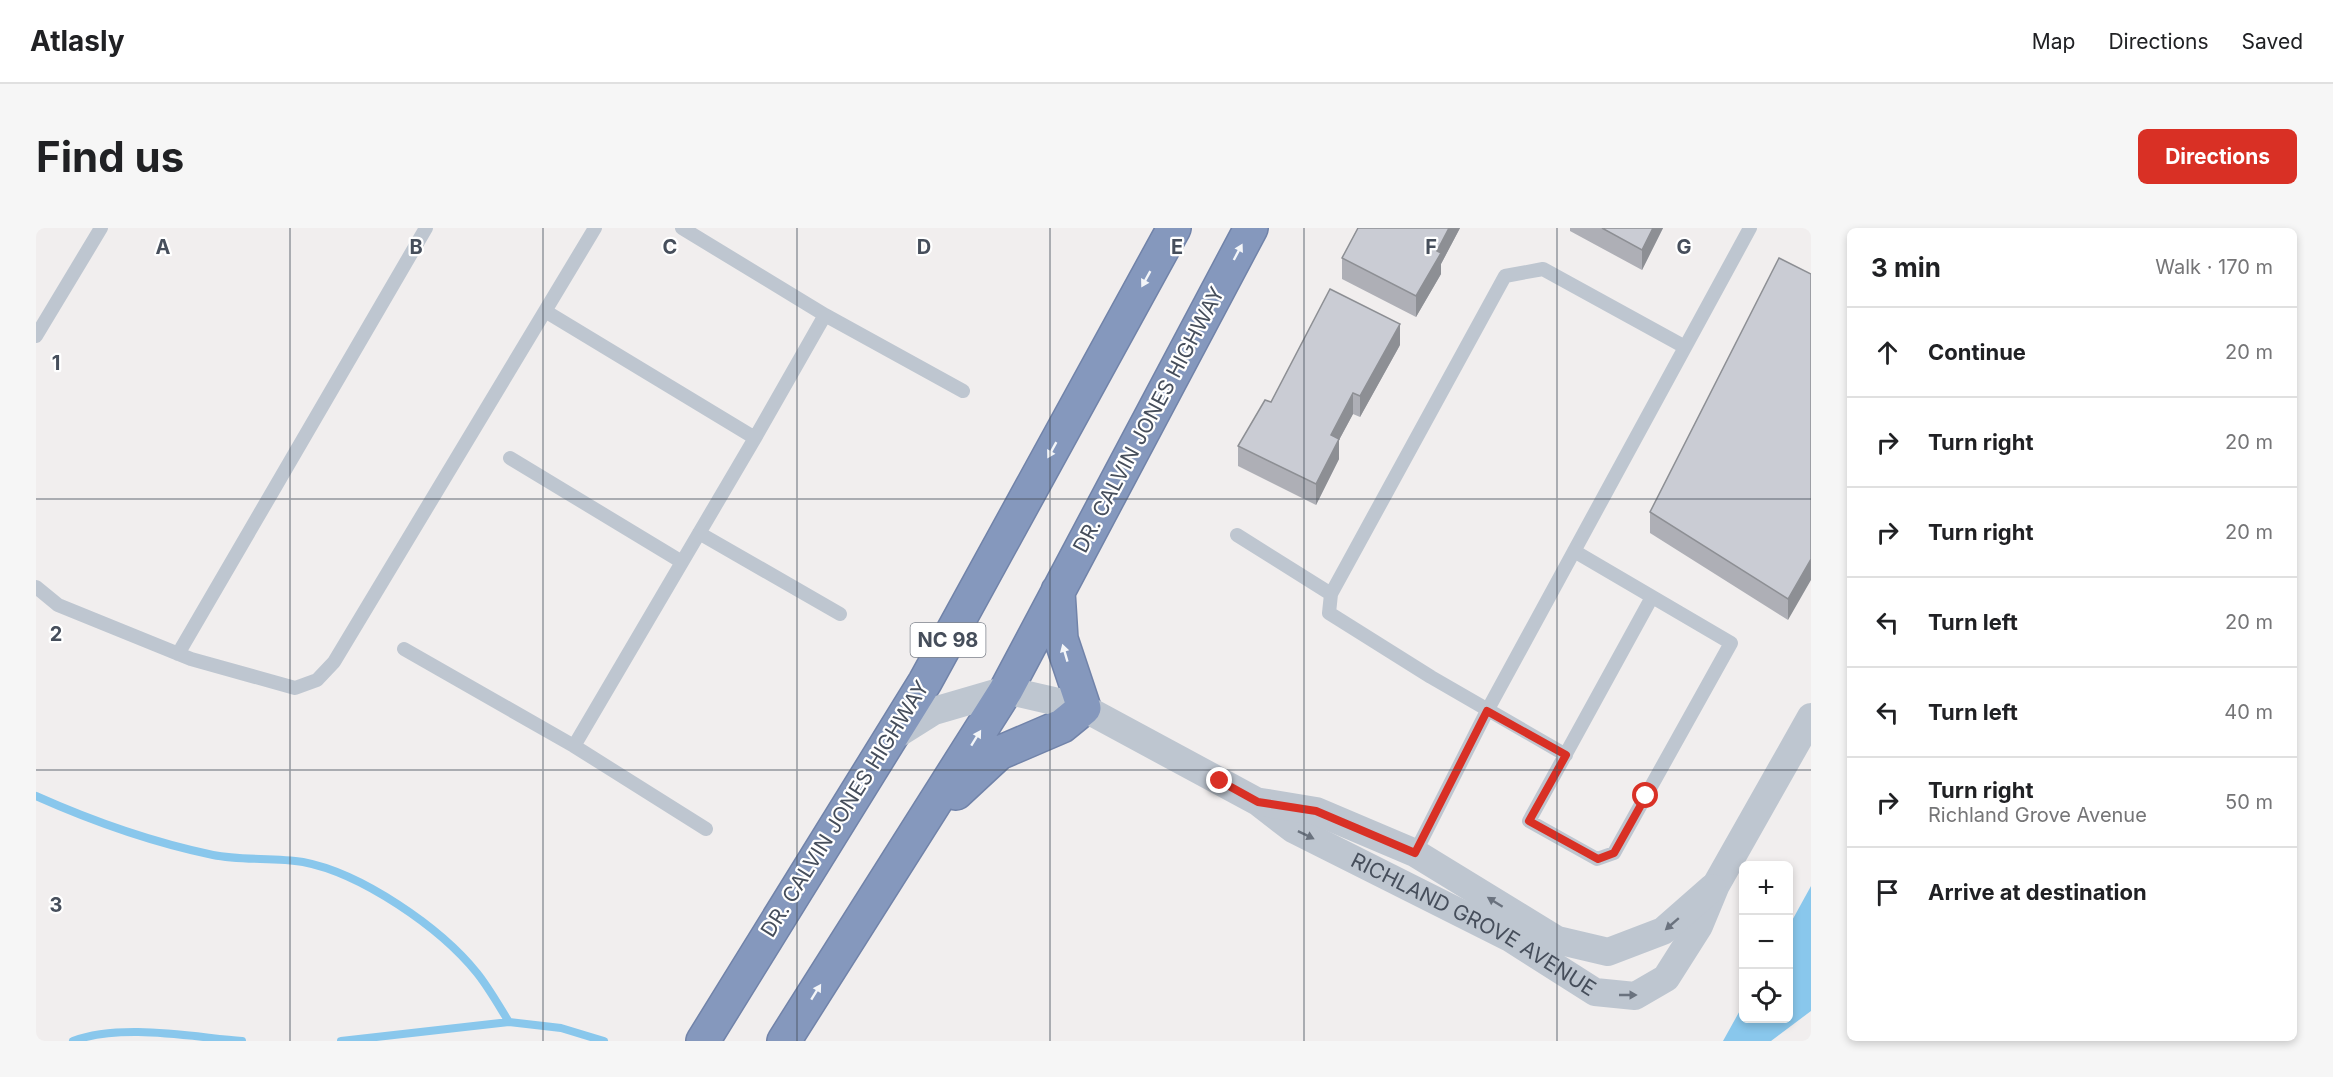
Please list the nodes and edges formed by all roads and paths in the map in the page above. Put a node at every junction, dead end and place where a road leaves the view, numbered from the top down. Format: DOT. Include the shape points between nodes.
graph roads {
  1 [pos="101,228"];
  2 [pos="426,228"];
  3 [pos="595,228"];
  4 [pos="681,228"];
  5 [pos="1174,228"];
  6 [pos="1251,228"];
  7 [pos="1750,228"];
  8 [pos="545,311"];
  9 [pos="825,315"];
  10 [pos="36,336"];
  11 [pos="1684,347"];
  12 [pos="963,391"];
  13 [pos="755,438"];
  14 [pos="510,458"];
  15 [pos="699,533"];
  16 [pos="1237,535"];
  17 [pos="1574,551"];
  18 [pos="682,562"];
  19 [pos="36,588"];
  20 [pos="1058,591"];
  21 [pos="1331,594"];
  22 [pos="1652,597"];
  23 [pos="840,614"];
  24 [pos="404,650"];
  25 [pos="178,654"];
  26 [pos="1006,690"];
  27 [pos="1084,708"];
  28 [pos="1487,711"];
  29 [pos="1811,717"];
  30 [pos="889,739"];
  31 [pos="574,746"];
  32 [pos="1566,755"];
  33 [pos="1258,802"];
  34 [pos="706,829"];
  35 [pos="913,837"];
  36 [pos="1415,853"];
  37 [pos="1716,885"];
  38 [pos="789,901"];
  39 [pos="702,1041"];
  40 [pos="727,1041"];
  41 [pos="784,1041"];
  1 -- 10 [label="lane"];
  2 -- 25 [label="lane"];
  3 -- 8 [label="lane"];
  4 -- 9 [label="lane"];
  5 -- 30 [label="highway, DR. CALVIN JONES HIGHWAY / NC 98, one-way" via="925,682"];
  20 -- 6 [label="highway, DR. CALVIN JONES HIGHWAY, one-way"];
  7 -- 11 [label="lane"];
  8 -- 13 [label="lane"];
  8 -- 25 [label="lane" via="334,662 317,680 295,688"];
  9 -- 12 [label="lane"];
  9 -- 13 [label="lane"];
  11 -- 17 [label="lane"];
  11 -- 21 [label="lane" via="1543,269 1505,276"];
  13 -- 15 [label="lane"];
  14 -- 18 [label="lane"];
  15 -- 18 [label="lane"];
  15 -- 23 [label="lane"];
  16 -- 21 [label="lane"];
  17 -- 22 [label="lane"];
  17 -- 28 [label="lane"];
  18 -- 31 [label="lane"];
  19 -- 25 [label="lane" via="58,605"];
  20 -- 26 [label="highway, DR. CALVIN JONES HIGHWAY"];
  27 -- 20 [label="highway, one-way" via="1061,639"];
  21 -- 28 [label="lane" via="1329,614"];
  22 -- 32 [label="lane"];
  22 -- 32 [label="lane" via="1731,643 1614,853 1598,859 1529,821"];
  24 -- 31 [label="lane"];
  26 -- 27 [label="street, RICHLAND GROVE AVENUE"];
  26 -- 30 [label="street, RICHLAND GROVE AVENUE" via="934,711"];
  35 -- 26 [label="highway, DR. CALVIN JONES HIGHWAY, one-way"];
  27 -- 33 [label="street, RICHLAND GROVE AVENUE"];
  27 -- 35 [label="highway" via="1062,726 999,753"];
  28 -- 32 [label="lane"];
  28 -- 36 [label="lane"];
  29 -- 37 [label="street, RICHLAND GROVE AVENUE"];
  30 -- 38 [label="highway, DR. CALVIN JONES HIGHWAY / NC 98"];
  31 -- 34 [label="lane"];
  33 -- 36 [label="street, RICHLAND GROVE AVENUE" via="1316,811"];
  33 -- 37 [label="street, RICHLAND GROVE AVENUE, one-way" via="1293,829 1510,938 1595,992 1635,996 1666,978 1699,926"];
  41 -- 35 [label="highway, DR. CALVIN JONES HIGHWAY, one-way"];
  37 -- 36 [label="street, RICHLAND GROVE AVENUE, one-way" via="1663,932 1608,952 1557,940"];
  38 -- 39 [label="highway, DR. CALVIN JONES HIGHWAY / NC 98"];
  38 -- 40 [label="highway"];
}
